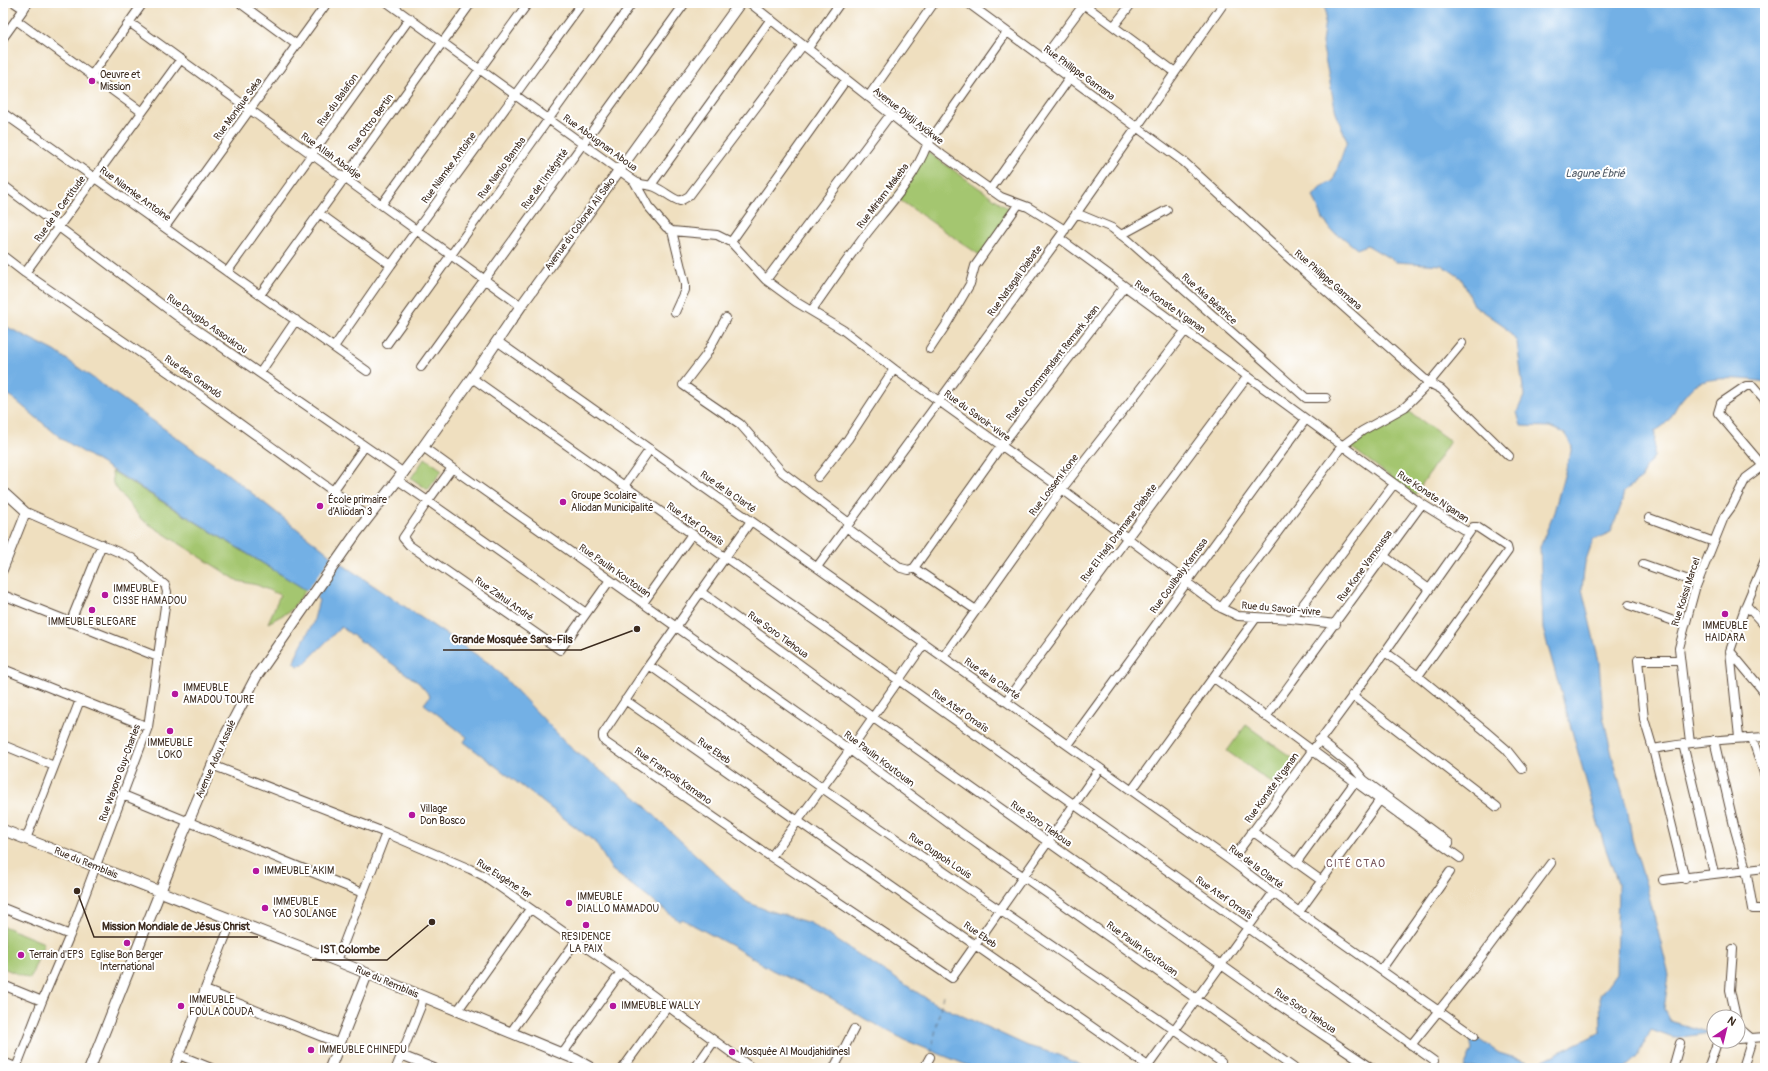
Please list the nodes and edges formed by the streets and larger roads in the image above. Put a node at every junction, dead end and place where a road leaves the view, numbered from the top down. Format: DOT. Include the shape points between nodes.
graph roads {
  1 [pos="15,3"];
  2 [pos="143,3"];
  3 [pos="240,3"];
  4 [pos="327,3"];
  5 [pos="388,3"];
  6 [pos="471,3"];
  7 [pos="528,3"];
  8 [pos="582,3"];
  9 [pos="632,3"];
  10 [pos="685,3"];
  11 [pos="740,3"];
  12 [pos="750,3"];
  13 [pos="840,3"];
  14 [pos="934,3"];
  15 [pos="968,3"];
  16 [pos="1132,3"];
  17 [pos="1224,3"];
  18 [pos="1083,4"];
  19 [pos="26,6"];
  20 [pos="410,18"];
  21 [pos="771,19"];
  22 [pos="16,20"];
  23 [pos="130,22"];
  24 [pos="1114,26"];
  25 [pos="1007,32"];
  26 [pos="3,38"];
  27 [pos="442,42"];
  28 [pos="297,45"];
  29 [pos="805,47"];
  30 [pos="181,59"];
  31 [pos="1043,60"];
  32 [pos="480,69"];
  33 [pos="1175,72"];
  34 [pos="91,76"];
  35 [pos="1069,79"];
  36 [pos="846,80"];
  37 [pos="516,94"];
  38 [pos="868,97"];
  39 [pos="250,109"];
  40 [pos="142,112"];
  41 [pos="3,113"];
  42 [pos="890,115"];
  43 [pos="550,119"];
  44 [pos="1137,128"];
  45 [pos="584,143"];
  46 [pos="927,145"];
  47 [pos="312,154"];
  48 [pos="619,169"];
  49 [pos="95,177"];
  50 [pos="344,177"];
  51 [pos="634,181"];
  52 [pos="3,185"];
  53 [pos="651,185"];
  54 [pos="990,190"];
  55 [pos="382,204"];
  56 [pos="1018,205"];
  57 [pos="1167,210"];
  58 [pos="319,213"];
  59 [pos="1076,213"];
  60 [pos="59,227"];
  61 [pos="165,227"];
  62 [pos="417,230"];
  63 [pos="1065,230"];
  64 [pos="672,231"];
  65 [pos="1121,235"];
  66 [pos="1059,238"];
  67 [pos="731,242"];
  68 [pos="451,255"];
  69 [pos="3,256"];
  70 [pos="391,265"];
  71 [pos="227,272"];
  72 [pos="25,273"];
  73 [pos="485,279"];
  74 [pos="766,280"];
  75 [pos="1124,287"];
  76 [pos="260,295"];
  77 [pos="521,306"];
  78 [pos="812,310"];
  79 [pos="675,312"];
  80 [pos="726,318"];
  81 [pos="296,320"];
  82 [pos="1186,330"];
  83 [pos="497,341"];
  84 [pos="1462,343"];
  85 [pos="387,344"];
  86 [pos="334,347"];
  87 [pos="930,348"];
  88 [pos="422,367"];
  89 [pos="894,369"];
  90 [pos="367,371"];
  91 [pos="260,373"];
  92 [pos="1248,376"];
  93 [pos="472,378"];
  94 [pos="1429,383"];
  95 [pos="1326,398"];
  96 [pos="1765,400"];
  97 [pos="939,402"];
  98 [pos="1306,420"];
  99 [pos="365,446"];
  100 [pos="1001,446"];
  101 [pos="1342,446"];
  102 [pos="423,447"];
  103 [pos="650,449"];
  104 [pos="1509,456"];
  105 [pos="1764,465"];
  106 [pos="452,468"];
  107 [pos="402,476"];
  108 [pos="818,478"];
  109 [pos="1394,484"];
  110 [pos="624,486"];
  111 [pos="1062,489"];
  112 [pos="3,491"];
  113 [pos="333,491"];
  114 [pos="428,501"];
  115 [pos="1422,504"];
  116 [pos="26,512"];
  117 [pos="369,517"];
  118 [pos="1649,518"];
  119 [pos="751,521"];
  120 [pos="847,525"];
  121 [pos="1469,533"];
  122 [pos="692,534"];
  123 [pos="1127,538"];
  124 [pos="1714,542"];
  125 [pos="102,544"];
  126 [pos="1384,556"];
  127 [pos="726,558"];
  128 [pos="1765,560"];
  129 [pos="1643,564"];
  130 [pos="816,567"];
  131 [pos="914,568"];
  132 [pos="3,570"];
  133 [pos="610,580"];
  134 [pos="1187,582"];
  135 [pos="1697,584"];
  136 [pos="1429,589"];
  137 [pos="701,592"];
  138 [pos="3,595"];
  139 [pos="643,603"];
  140 [pos="1630,605"];
  141 [pos="1746,605"];
  142 [pos="1221,608"];
  143 [pos="976,610"];
  144 [pos="586,613"];
  145 [pos="1256,618"];
  146 [pos="1292,619"];
  147 [pos="70,623"];
  148 [pos="1336,624"];
  149 [pos="1685,625"];
  150 [pos="1765,626"];
  151 [pos="677,627"];
  152 [pos="924,644"];
  153 [pos="1385,652"];
  154 [pos="1730,652"];
  155 [pos="158,657"];
  156 [pos="943,657"];
  157 [pos="1680,660"];
  158 [pos="649,665"];
  159 [pos="3,669"];
  160 [pos="1418,676"];
  161 [pos="1214,678"];
  162 [pos="899,680"];
  163 [pos="1765,693"];
  164 [pos="1352,695"];
  165 [pos="80,700"];
  166 [pos="625,700"];
  167 [pos="1006,702"];
  168 [pos="872,717"];
  169 [pos="1266,717"];
  170 [pos="148,727"];
  171 [pos="1765,737"];
  172 [pos="1739,738"];
  173 [pos="1752,738"];
  174 [pos="1319,740"];
  175 [pos="1714,740"];
  176 [pos="1687,743"];
  177 [pos="3,745"];
  178 [pos="1068,745"];
  179 [pos="1653,749"];
  180 [pos="850,750"];
  181 [pos="1312,750"];
  182 [pos="212,765"];
  183 [pos="54,766"];
  184 [pos="1100,768"];
  185 [pos="1522,769"];
  186 [pos="1765,776"];
  187 [pos="1354,783"];
  188 [pos="822,788"];
  189 [pos="1132,790"];
  190 [pos="124,795"];
  191 [pos="1379,801"];
  192 [pos="1075,805"];
  193 [pos="1497,807"];
  194 [pos="188,822"];
  195 [pos="798,822"];
  196 [pos="3,830"];
  197 [pos="1252,832"];
  198 [pos="386,833"];
  199 [pos="26,839"];
  200 [pos="1048,841"];
  201 [pos="1449,843"];
  202 [pos="771,857"];
  203 [pos="1460,858"];
  204 [pos="1231,860"];
  205 [pos="1296,863"];
  206 [pos="1551,863"];
  207 [pos="95,866"];
  208 [pos="1765,868"];
  209 [pos="1746,869"];
  210 [pos="1450,872"];
  211 [pos="1714,873"];
  212 [pos="1023,876"];
  213 [pos="1685,879"];
  214 [pos="1664,880"];
  215 [pos="1322,881"];
  216 [pos="160,893"];
  217 [pos="363,893"];
  218 [pos="1273,893"];
  219 [pos="3,908"];
  220 [pos="530,908"];
  221 [pos="1765,909"];
  222 [pos="1000,910"];
  223 [pos="1299,912"];
  224 [pos="232,920"];
  225 [pos="1248,927"];
  226 [pos="70,935"];
  227 [pos="576,940"];
  228 [pos="975,944"];
  229 [pos="1733,949"];
  230 [pos="337,961"];
  231 [pos="1222,964"];
  232 [pos="1382,970"];
  233 [pos="621,972"];
  234 [pos="368,974"];
  235 [pos="3,985"];
  236 [pos="205,990"];
  237 [pos="423,997"];
  238 [pos="1196,1000"];
  239 [pos="42,1001"];
  240 [pos="668,1006"];
  241 [pos="1734,1009"];
  242 [pos="458,1010"];
  243 [pos="1438,1010"];
  244 [pos="854,1028"];
  245 [pos="1174,1031"];
  246 [pos="511,1032"];
  247 [pos="1746,1034"];
  248 [pos="1474,1036"];
  249 [pos="1765,1037"];
  250 [pos="1746,1039"];
  251 [pos="1752,1039"];
  252 [pos="714,1041"];
  253 [pos="1680,1043"];
  254 [pos="340,1044"];
  255 [pos="1411,1045"];
  256 [pos="1715,1049"];
  257 [pos="563,1054"];
  258 [pos="179,1055"];
  259 [pos="402,1055"];
  260 [pos="930,1057"];
  261 [pos="1434,1061"];
  262 [pos="3,1062"];
  263 [pos="1221,1062"];
  264 [pos="17,1068"];
  265 [pos="90,1068"];
  266 [pos="174,1068"];
  267 [pos="211,1068"];
  268 [pos="330,1068"];
  269 [pos="396,1068"];
  270 [pos="434,1068"];
  271 [pos="591,1068"];
  272 [pos="623,1068"];
  273 [pos="695,1068"];
  274 [pos="752,1068"];
  275 [pos="834,1068"];
  276 [pos="924,1068"];
  277 [pos="1294,1068"];
  278 [pos="1372,1068"];
  279 [pos="1673,1068"];
  280 [pos="1708,1068"];
  281 [pos="1743,1068"];
  1 -- 19 [label="street"];
  2 -- 23 [label="street"];
  3 -- 28 [label="street"];
  4 -- 28 [label="street, Rue Monique Seka"];
  5 -- 20 [label="street, Rue Abougnan Aboua"];
  6 -- 27 [label="street, Rue Ottro Bertin"];
  7 -- 32 [label="street"];
  8 -- 37 [label="street, Rue Niamke Antoine"];
  9 -- 43 [label="street, Rue Nanlo Bamba"];
  10 -- 45 [label="street, Rue de l'Intégrité"];
  11 -- 48 [label="street, Avenue du Colonel Ali Sako"];
  12 -- 21 [label="street, Avenue Djidji Ayökwe"];
  13 -- 29 [label="street"];
  14 -- 38 [label="street"];
  15 -- 25 [label="street, Rue Philippe Gamana"];
  16 -- 24 [label="street"];
  17 -- 33 [label="street, Rue Natagali Diabate"];
  18 -- 24 [label="street"];
  18 -- 31 [label="street"];
  19 -- 22 [label="street"];
  20 -- 27 [label="street, Rue Abougnan Aboua"];
  20 -- 47 [label="street, Rue du Balafon"];
  21 -- 29 [label="street, Avenue Djidji Ayökwe"];
  21 -- 53 [label="street"];
  22 -- 26 [label="street"];
  22 -- 34 [label="street"];
  23 -- 30 [label="street, Rue Allah Aboidje"];
  23 -- 34 [label="street"];
  24 -- 33 [label="street"];
  25 -- 31 [label="street, Rue Philippe Gamana"];
  25 -- 46 [label="street, Rue Miriam Makeba"];
  27 -- 32 [label="street, Rue Abougnan Aboua"];
  27 -- 50 [label="street, Rue Ottro Bertin"];
  28 -- 39 [label="street, Rue Monique Seka"];
  29 -- 36 [label="street, Avenue Djidji Ayökwe"];
  29 -- 53 [label="street, Rue Abougnan Aboua" via="685,200 675,199"];
  30 -- 39 [label="street, Rue Allah Aboidje"];
  30 -- 40 [label="street, Rue de la Certitude"];
  31 -- 35 [label="street, Rue Philippe Gamana"];
  32 -- 37 [label="street, Rue Abougnan Aboua"];
  32 -- 55 [label="street"];
  33 -- 44 [label="street, Rue Natagali Diabate"];
  34 -- 40 [label="street"];
  35 -- 44 [label="street, Rue Philippe Gamana"];
  35 -- 54 [label="street"];
  36 -- 38 [label="street, Avenue Djidji Ayökwe"];
  36 -- 67 [label="street"];
  37 -- 43 [label="street, Rue Abougnan Aboua"];
  37 -- 62 [label="street, Rue Niamke Antoine"];
  38 -- 42 [label="street, Avenue Djidji Ayökwe"];
  39 -- 47 [label="street, Rue Allah Aboidje"];
  39 -- 61 [label="street, Rue Monique Seka"];
  40 -- 49 [label="street, Rue de la Certitude"];
  41 -- 49 [label="street, Rue Niamke Antoine"];
  42 -- 46 [label="street, Avenue Djidji Ayökwe"];
  42 -- 74 [label="street"];
  43 -- 45 [label="street, Rue Abougnan Aboua"];
  43 -- 68 [label="street, Rue Nanlo Bamba"];
  44 -- 59 [label="street, Rue Natagali Diabate"];
  44 -- 94 [label="street, Rue Philippe Gamana" via="1202,178"];
  45 -- 48 [label="street, Rue Abougnan Aboua"];
  45 -- 73 [label="street, Rue de l'Intégrité"];
  46 -- 54 [label="street, Avenue Djidji Ayökwe"];
  46 -- 78 [label="street, Rue Miriam Makeba" via="912,177"];
  47 -- 50 [label="street, Rue Allah Aboidje"];
  47 -- 71 [label="street, Rue du Balafon"];
  48 -- 51 [label="street, Rue Abougnan Aboua"];
  48 -- 77 [label="street, Avenue du Colonel Ali Sako"];
  49 -- 60 [label="street, Rue de la Certitude"];
  49 -- 61 [label="street, Rue Niamke Antoine"];
  50 -- 55 [label="street, Rue Allah Aboidje"];
  50 -- 58 [label="street, Rue Ottro Bertin"];
  51 -- 53 [label="street, Rue Abougnan Aboua"];
  51 -- 64 [label="street" via="652,212"];
  52 -- 60 [label="street, Rue Dougbo Assoukrou"];
  54 -- 56 [label="street, Avenue Djidji Ayökwe"];
  55 -- 62 [label="street, Rue Allah Aboidje"];
  56 -- 63 [label="street, Avenue Djidji Ayökwe" via="1042,215"];
  56 -- 87 [label="street" via="975,266 970,284"];
  57 -- 65 [label="street"];
  58 -- 70 [label="street"];
  58 -- 76 [label="street, Rue Ottro Bertin"];
  59 -- 63 [label="street, Rue Natagali Diabate"];
  59 -- 65 [label="street, Rue Aka Béatrice" via="1097,220"];
  60 -- 72 [label="street, Rue de la Certitude"];
  60 -- 91 [label="street, Rue Dougbo Assoukrou" via="177,316"];
  61 -- 71 [label="street, Rue Niamke Antoine"];
  62 -- 68 [label="street, Rue Allah Aboidje"];
  62 -- 70 [label="street, Rue Niamke Antoine"];
  63 -- 66 [label="street, Rue Natagali Diabate"];
  64 -- 67 [label="street, Rue du Savoir-vivre" via="717,235"];
  64 -- 79 [label="street" via="685,284"];
  65 -- 95 [label="street, Rue Aka Béatrice" via="1306,398"];
  66 -- 75 [label="street, Rue Konate N'ganan"];
  66 -- 97 [label="street, Rue Natagali Diabate"];
  67 -- 74 [label="street, Rue du Savoir-vivre"];
  68 -- 73 [label="street, Rue Allah Aboidje"];
  68 -- 85 [label="street, Rue Nanlo Bamba"];
  69 -- 72 [label="street, Rue des Gnandô"];
  70 -- 86 [label="street, Rue Niamke Antoine"];
  71 -- 76 [label="street, Rue Niamke Antoine"];
  72 -- 113 [label="street, Rue des Gnandô"];
  73 -- 77 [label="street, Rue Allah Aboidje"];
  73 -- 88 [label="street, Rue de l'Intégrité"];
  74 -- 78 [label="street, Rue du Savoir-vivre" via="796,302"];
  75 -- 82 [label="street, Rue Konate N'ganan"];
  75 -- 100 [label="street, Rue du Commandant Remark Jean"];
  76 -- 81 [label="street, Rue Niamke Antoine"];
  77 -- 83 [label="street, Avenue du Colonel Ali Sako"];
  78 -- 89 [label="street, Rue du Savoir-vivre"];
  80 -- 120 [label="street" via="706,355 683,385 740,424 782,472"];
  81 -- 86 [label="street, Rue Niamke Antoine"];
  81 -- 91 [label="street"];
  82 -- 92 [label="street, Rue Konate N'ganan"];
  82 -- 111 [label="street, Rue Losseni Kone"];
  83 -- 93 [label="street, Avenue du Colonel Ali Sako"];
  83 -- 103 [label="street, Rue de la Clarté"];
  84 -- 94 [label="street"];
  86 -- 90 [label="street, Rue Niamke Antoine"];
  89 -- 97 [label="street, Rue du Savoir-vivre"];
  89 -- 108 [label="street" via="848,439"];
  91 -- 99 [label="street, Rue Dougbo Assoukrou"];
  92 -- 98 [label="street, Rue Konate N'ganan"];
  92 -- 123 [label="street, Rue El Hadj Dramane Diabate"];
  93 -- 102 [label="street, Avenue du Colonel Ali Sako"];
  93 -- 110 [label="street, Rue Atef Omaîs"];
  94 -- 101 [label="street" via="1405,406"];
  94 -- 104 [label="street, Rue Philippe Gamana" via="1441,389"];
  96 -- 105 [label="street" via="1753,386 1746,386 1721,403 1718,413"];
  97 -- 100 [label="street, Rue du Savoir-vivre"];
  97 -- 120 [label="street, Rue Natagali Diabate"];
  98 -- 101 [label="street, Rue Konate N'ganan"];
  98 -- 134 [label="street, Rue Coulibaly Kamssa"];
  99 -- 107 [label="street, Rue Dougbo Assoukrou"];
  99 -- 113 [label="street"];
  100 -- 111 [label="street, Rue du Savoir-vivre"];
  100 -- 131 [label="street, Rue du Commandant Remark Jean"];
  101 -- 109 [label="street, Rue Konate N'ganan"];
  101 -- 142 [label="street"];
  102 -- 106 [label="street, Rue Paulin Koutouan"];
  102 -- 107 [label="street, Avenue du Colonel Ali Sako"];
  103 -- 110 [label="street"];
  103 -- 119 [label="street, Rue de la Clarté"];
  105 -- 124 [label="street, Rue Koissi Marcel" via="1746,478 1724,517"];
  106 -- 114 [label="street"];
  106 -- 133 [label="street, Rue Paulin Koutouan"];
  107 -- 114 [label="street, Rue Dougbo Assoukrou"];
  107 -- 117 [label="street, Avenue Adou Assalé"];
  109 -- 115 [label="street, Rue Konate N'ganan"];
  109 -- 146 [label="street"];
  110 -- 122 [label="street, Rue Atef Omaîs"];
  111 -- 123 [label="street, Rue du Savoir-vivre"];
  111 -- 143 [label="street, Rue Losseni Kone"];
  112 -- 116 [label="street, Rue Wayoro Guy-Charles"];
  113 -- 117 [label="street, Rue des Gnandô"];
  114 -- 144 [label="street, Rue Dougbo Assoukrou"];
  114 -- 144 [label="street, Rue Zahui André" via="403,538 409,545 560,650"];
  115 -- 121 [label="street, Rue Konate N'ganan"];
  115 -- 126 [label="street, Rue Kone Vamoussa"];
  116 -- 125 [label="street, Rue Wayoro Guy-Charles"];
  116 -- 132 [label="street"];
  117 -- 182 [label="street, Avenue Adou Assalé" via="276,647 248,691"];
  118 -- 124 [label="street"];
  119 -- 127 [label="street, Rue François Kamano"];
  119 -- 130 [label="street, Rue de la Clarté"];
  120 -- 130 [label="street, Rue Natagali Diabate"];
  120 -- 131 [label="street" via="901,568"];
  121 -- 136 [label="street, Rue Konate N'ganan"];
  121 -- 160 [label="street" via="1473,527 1477,527 1507,547 1508,551"];
  122 -- 127 [label="street, Rue Atef Omaîs"];
  122 -- 139 [label="street"];
  123 -- 134 [label="street, Rue du Savoir-vivre"];
  123 -- 167 [label="street, Rue El Hadj Dramane Diabate"];
  124 -- 135 [label="street, Rue Koissi Marcel"];
  125 -- 147 [label="street"];
  125 -- 155 [label="street, Rue Wayoro Guy-Charles" via="132,558 165,585 167,592"];
  126 -- 136 [label="street"];
  126 -- 148 [label="street, Rue Kone Vamoussa"];
  127 -- 137 [label="street, Rue François Kamano"];
  127 -- 162 [label="street, Rue Atef Omaîs"];
  128 -- 141 [label="street"];
  129 -- 135 [label="street"];
  130 -- 152 [label="street, Rue de la Clarté"];
  131 -- 143 [label="street"];
  133 -- 139 [label="street, Rue Paulin Koutouan"];
  133 -- 144 [label="street, Rue Zahui André"];
  134 -- 142 [label="street, Rue du Savoir-vivre"];
  134 -- 178 [label="street, Rue Coulibaly Kamssa"];
  135 -- 149 [label="street, Rue Koissi Marcel"];
  136 -- 153 [label="street, Rue Konate N'ganan"];
  137 -- 151 [label="street, Rue François Kamano"];
  137 -- 168 [label="street, Rue Soro Tiehoua"];
  138 -- 147 [label="street"];
  139 -- 151 [label="street, Rue Paulin Koutouan"];
  140 -- 149 [label="street"];
  141 -- 150 [label="street"];
  141 -- 154 [label="street"];
  142 -- 145 [label="street, Rue du Savoir-vivre" via="1238,616"];
  143 -- 156 [label="street, Rue Losseni Kone"];
  145 -- 146 [label="street, Rue du Savoir-vivre"];
  145 -- 161 [label="street"];
  146 -- 148 [label="street, Rue du Savoir-vivre"];
  147 -- 155 [label="street"];
  148 -- 169 [label="street, Rue Kone Vamoussa"];
  149 -- 157 [label="street, Rue Koissi Marcel" via="1679,648"];
  151 -- 158 [label="street, Rue François Kamano"];
  151 -- 180 [label="street, Rue Paulin Koutouan"];
  152 -- 156 [label="street, Rue de la Clarté"];
  152 -- 162 [label="street"];
  153 -- 160 [label="street"];
  153 -- 164 [label="street, Rue Konate N'ganan"];
  154 -- 163 [label="street"];
  154 -- 172 [label="street"];
  155 -- 170 [label="street, Rue Wayoro Guy-Charles"];
  156 -- 167 [label="street, Rue de la Clarté"];
  157 -- 176 [label="street, Rue Koissi Marcel"];
  157 -- 179 [label="street" via="1638,660 1644,719"];
  158 -- 166 [label="street, Rue François Kamano"];
  158 -- 188 [label="street, Rue Ouppoh Louis"];
  159 -- 165 [label="street"];
  160 -- 185 [label="street" via="1506,749"];
  161 -- 169 [label="street"];
  161 -- 189 [label="street"];
  162 -- 168 [label="street"];
  162 -- 192 [label="street, Rue Atef Omaîs"];
  164 -- 174 [label="street, Rue Konate N'ganan"];
  164 -- 193 [label="street"];
  165 -- 170 [label="street"];
  165 -- 183 [label="street"];
  166 -- 195 [label="street, Rue Ebeb"];
  166 -- 202 [label="street, Rue François Kamano" via="603,734 605,742"];
  167 -- 178 [label="street, Rue de la Clarté"];
  168 -- 180 [label="street"];
  168 -- 200 [label="street, Rue Soro Tiehoua"];
  169 -- 181 [label="street"];
  170 -- 190 [label="street, Rue Wayoro Guy-Charles"];
  171 -- 173 [label="street"];
  172 -- 173 [label="street"];
  172 -- 175 [label="street"];
  173 -- 186 [label="street"];
  174 -- 181 [label="street, Rue Konate N'ganan"];
  174 -- 201 [label="street" via="1353,767 1364,780"];
  175 -- 176 [label="street"];
  175 -- 209 [label="street"];
  176 -- 179 [label="street"];
  176 -- 211 [label="street, Rue Koissi Marcel"];
  177 -- 183 [label="street"];
  178 -- 184 [label="street, Rue de la Clarté"];
  179 -- 213 [label="street"];
  180 -- 188 [label="street"];
  180 -- 212 [label="street, Rue Paulin Koutouan"];
  181 -- 187 [label="street"];
  181 -- 197 [label="street, Rue Konate N'ganan"];
  182 -- 194 [label="street, Avenue Adou Assalé"];
  182 -- 198 [label="street, Rue Eugène 1er"];
  183 -- 199 [label="street"];
  184 -- 189 [label="street, Rue de la Clarté"];
  184 -- 192 [label="street"];
  187 -- 191 [label="street"];
  187 -- 205 [label="street"];
  188 -- 195 [label="street"];
  188 -- 222 [label="street, Rue Ouppoh Louis"];
  189 -- 204 [label="street, Rue de la Clarté"];
  190 -- 194 [label="street"];
  190 -- 207 [label="street, Rue Wayoro Guy-Charles"];
  191 -- 203 [label="street"];
  191 -- 215 [label="street"];
  192 -- 200 [label="street"];
  192 -- 225 [label="street, Rue Atef Omaîs"];
  194 -- 216 [label="street, Avenue Adou Assalé"];
  194 -- 217 [label="street"];
  195 -- 202 [label="street"];
  195 -- 228 [label="street, Rue Ebeb"];
  196 -- 199 [label="street, Rue du Remblais"];
  197 -- 204 [label="street, Rue Konate N'ganan"];
  197 -- 205 [label="street"];
  198 -- 217 [label="street"];
  198 -- 220 [label="street, Rue Eugène 1er" via="470,869"];
  199 -- 207 [label="street, Rue du Remblais"];
  200 -- 212 [label="street"];
  200 -- 231 [label="street, Rue Soro Tiehoua"];
  202 -- 228 [label="street, Rue François Kamano" via="952,978"];
  204 -- 218 [label="street, Rue de la Clarté"];
  205 -- 215 [label="street"];
  206 -- 243 [label="street" via="1470,972"];
  207 -- 216 [label="street, Rue du Remblais"];
  207 -- 226 [label="street, Rue Wayoro Guy-Charles"];
  208 -- 209 [label="street"];
  209 -- 211 [label="street"];
  209 -- 221 [label="street" via="1753,909"];
  210 -- 232 [label="street"];
  211 -- 213 [label="street"];
  212 -- 222 [label="street"];
  212 -- 238 [label="street, Rue Paulin Koutouan"];
  213 -- 214 [label="street"];
  215 -- 223 [label="street"];
  216 -- 224 [label="street, Rue du Remblais"];
  216 -- 265 [label="street, Avenue Adou Assalé"];
  217 -- 230 [label="street"];
  218 -- 223 [label="street, Rue de la Clarté"];
  218 -- 225 [label="street, Rue Ebeb"];
  219 -- 226 [label="street"];
  220 -- 227 [label="street, Rue Eugène 1er"];
  220 -- 242 [label="street"];
  222 -- 228 [label="street"];
  222 -- 245 [label="street, Rue Ouppoh Louis"];
  223 -- 232 [label="street, Rue de la Clarté"];
  224 -- 230 [label="street, Rue du Remblais"];
  224 -- 236 [label="street"];
  225 -- 231 [label="street, Rue Ebeb"];
  225 -- 255 [label="street, Rue Atef Omaîs"];
  226 -- 239 [label="street, Rue Wayoro Guy-Charles"];
  227 -- 233 [label="street, Rue Eugène 1er"];
  227 -- 246 [label="street"];
  228 -- 245 [label="street, Rue Ebeb" via="1148,1066"];
  229 -- 241 [label="street" via="1730,990"];
  230 -- 234 [label="street, Rue du Remblais"];
  231 -- 238 [label="street, Rue Ebeb"];
  231 -- 278 [label="street, Rue Soro Tiehoua"];
  232 -- 243 [label="street, Rue de la Clarté"];
  233 -- 240 [label="street, Rue Eugène 1er"];
  233 -- 257 [label="street"];
  234 -- 237 [label="street, Rue du Remblais"];
  234 -- 254 [label="street"];
  235 -- 239 [label="street"];
  236 -- 254 [label="street"];
  236 -- 258 [label="street"];
  237 -- 242 [label="street, Rue du Remblais"];
  237 -- 259 [label="street"];
  238 -- 245 [label="street, Rue Ebeb"];
  238 -- 277 [label="street, Rue Paulin Koutouan"];
  239 -- 264 [label="street, Rue Wayoro Guy-Charles"];
  240 -- 252 [label="street, Rue Eugène 1er"];
  240 -- 272 [label="street"];
  242 -- 246 [label="street, Rue du Remblais"];
  243 -- 248 [label="street, Rue de la Clarté"];
  243 -- 255 [label="street"];
  244 -- 275 [label="street"];
  245 -- 263 [label="street, Rue Ouppoh Louis"];
  246 -- 257 [label="street, Rue du Remblais"];
  247 -- 251 [label="street"];
  249 -- 251 [label="street"];
  250 -- 251 [label="street"];
  251 -- 281 [label="street"];
  252 -- 273 [label="street"];
  252 -- 274 [label="street, Rue Eugène 1er"];
  253 -- 279 [label="street"];
  254 -- 268 [label="street"];
  255 -- 261 [label="street, Rue Atef Omaîs"];
  256 -- 280 [label="street"];
  257 -- 271 [label="street, Rue du Remblais"];
  258 -- 266 [label="street"];
  258 -- 267 [label="street"];
  259 -- 269 [label="street"];
  259 -- 270 [label="street"];
  260 -- 276 [label="street"];
  262 -- 264 [label="street"];
}
